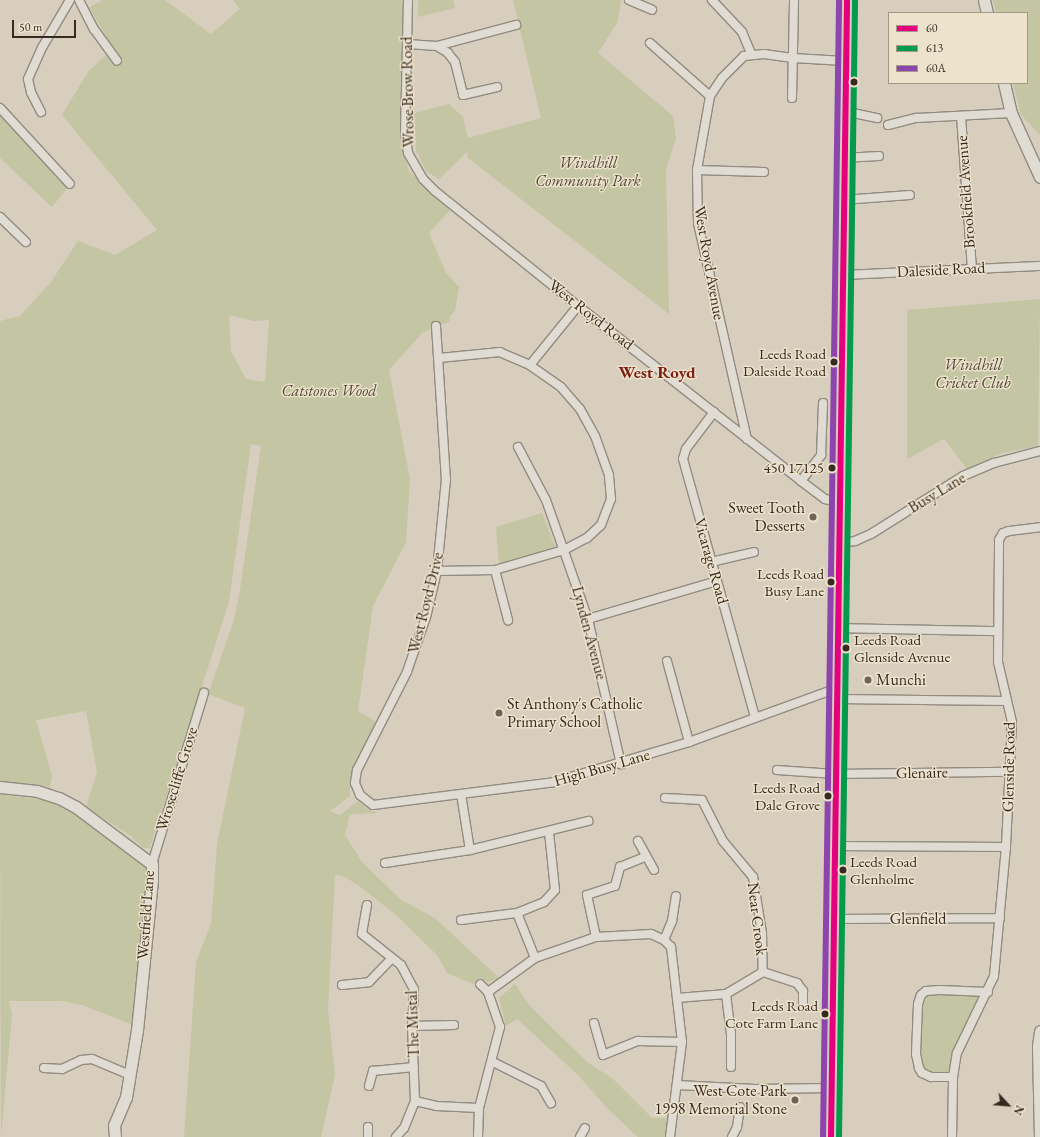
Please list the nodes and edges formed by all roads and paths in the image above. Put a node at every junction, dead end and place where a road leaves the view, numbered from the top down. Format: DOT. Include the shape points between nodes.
graph roads {
  1 [pos="70,0"];
  2 [pos="79,0"];
  3 [pos="408,0"];
  4 [pos="712,0"];
  5 [pos="794,0"];
  6 [pos="847,0"];
  7 [pos="984,0"];
  8 [pos="628,2"];
  9 [pos="652,10"];
  10 [pos="987,12"];
  11 [pos="516,25"];
  12 [pos="650,43"];
  13 [pos="407,44"];
  14 [pos="437,46"];
  15 [pos="752,55"];
  16 [pos="793,58"];
  17 [pos="117,61"];
  18 [pos="845,61"];
  19 [pos="1004,84"];
  20 [pos="497,87"];
  21 [pos="710,96"];
  22 [pos="792,98"];
  23 [pos="0,108"];
  24 [pos="844,111"];
  25 [pos="41,112"];
  26 [pos="1011,113"];
  27 [pos="961,116"];
  28 [pos="877,118"];
  29 [pos="888,125"];
  30 [pos="879,156"];
  31 [pos="843,158"];
  32 [pos="697,170"];
  33 [pos="764,172"];
  34 [pos="1040,177"];
  35 [pos="423,179"];
  36 [pos="70,184"];
  37 [pos="910,195"];
  38 [pos="843,200"];
  39 [pos="0,216"];
  40 [pos="26,242"];
  41 [pos="1040,266"];
  42 [pos="972,269"];
  43 [pos="842,275"];
  44 [pos="578,306"];
  45 [pos="436,326"];
  46 [pos="439,358"];
  47 [pos="530,365"];
  48 [pos="823,403"];
  49 [pos="714,412"];
  50 [pos="748,438"];
  51 [pos="518,447"];
  52 [pos="1040,451"];
  53 [pos="801,481"];
  54 [pos="838,502"];
  55 [pos="1040,527"];
  56 [pos="838,542"];
  57 [pos="564,550"];
  58 [pos="754,552"];
  59 [pos="711,562"];
  60 [pos="495,570"];
  61 [pos="438,571"];
  62 [pos="717,581"];
  63 [pos="588,619"];
  64 [pos="508,620"];
  65 [pos="837,628"];
  66 [pos="998,631"];
  67 [pos="667,661"];
  68 [pos="204,693"];
  69 [pos="837,693"];
  70 [pos="1007,701"];
  71 [pos="755,717"];
  72 [pos="689,742"];
  73 [pos="621,764"];
  74 [pos="777,770"];
  75 [pos="1009,772"];
  76 [pos="835,774"];
  77 [pos="0,787"];
  78 [pos="461,794"];
  79 [pos="360,795"];
  80 [pos="665,798"];
  81 [pos="588,821"];
  82 [pos="549,832"];
  83 [pos="638,841"];
  84 [pos="835,846"];
  85 [pos="1006,847"];
  86 [pos="470,850"];
  87 [pos="645,857"];
  88 [pos="385,863"];
  89 [pos="152,864"];
  90 [pos="654,870"];
  91 [pos="676,896"];
  92 [pos="367,905"];
  93 [pos="517,913"];
  94 [pos="1000,918"];
  95 [pos="461,920"];
  96 [pos="835,920"];
  97 [pos="596,937"];
  98 [pos="664,940"];
  99 [pos="392,958"];
  100 [pos="535,958"];
  101 [pos="763,972"];
  102 [pos="480,984"];
  103 [pos="342,985"];
  104 [pos="488,992"];
  105 [pos="988,992"];
  106 [pos="726,994"];
  107 [pos="678,998"];
  108 [pos="803,1007"];
  109 [pos="594,1023"];
  110 [pos="454,1025"];
  111 [pos="412,1026"];
  112 [pos="1040,1031"];
  113 [pos="682,1042"];
  114 [pos="493,1062"];
  115 [pos="414,1067"];
  116 [pos="731,1067"];
  117 [pos="44,1068"];
  118 [pos="130,1075"];
  119 [pos="953,1077"];
  120 [pos="677,1085"];
  121 [pos="368,1086"];
  122 [pos="830,1088"];
  123 [pos="415,1101"];
  124 [pos="551,1103"];
  125 [pos="740,1106"];
  126 [pos="479,1108"];
  127 [pos="368,1127"];
  128 [pos="585,1128"];
  129 [pos="115,1137"];
  130 [pos="368,1137"];
  131 [pos="396,1137"];
  132 [pos="478,1137"];
  133 [pos="580,1137"];
  134 [pos="670,1137"];
  135 [pos="732,1137"];
  136 [pos="831,1137"];
  137 [pos="952,1137"];
  138 [pos="1040,1137"];
  1 -- 25 [label="street" via="42,46 28,79"];
  2 -- 17 [label="street" via="94,29"];
  3 -- 13 [label="street, Wrose Brow Road"];
  4 -- 15 [label="street" via="742,32"];
  5 -- 16 [label="street"];
  6 -- 18 [label="main road"];
  7 -- 10 [label="street"];
  8 -- 9 [label="street"];
  11 -- 14 [label="street"];
  12 -- 21 [label="street"];
  13 -- 14 [label="street"];
  13 -- 35 [label="street, Wrose Brow Road" via="405,133 408,153"];
  14 -- 20 [label="street" via="448,53 455,62 463,96"];
  15 -- 16 [label="street, West Royd Avenue"];
  15 -- 21 [label="street, West Royd Avenue" via="744,56 736,63"];
  16 -- 18 [label="street, West Royd Avenue"];
  16 -- 22 [label="street"];
  18 -- 24 [label="main road"];
  19 -- 26 [label="street"];
  21 -- 32 [label="street, West Royd Avenue"];
  23 -- 36 [label="street"];
  24 -- 28 [label="street"];
  24 -- 31 [label="main road"];
  26 -- 27 [label="street"];
  26 -- 34 [label="street"];
  27 -- 29 [label="street" via="917,118"];
  27 -- 42 [label="street, Brookfield Avenue"];
  30 -- 31 [label="street"];
  31 -- 38 [label="main road"];
  32 -- 33 [label="street"];
  32 -- 50 [label="street, West Royd Avenue" via="698,223"];
  35 -- 44 [label="street, West Royd Road" via="434,191"];
  37 -- 38 [label="street"];
  38 -- 43 [label="main road"];
  39 -- 40 [label="street"];
  41 -- 42 [label="street, Daleside Road"];
  42 -- 43 [label="street, Daleside Road"];
  43 -- 54 [label="main road"];
  44 -- 47 [label="street"];
  44 -- 49 [label="street, West Royd Road"];
  45 -- 46 [label="street, West Royd Drive"];
  46 -- 47 [label="street" via="500,352"];
  46 -- 61 [label="street, West Royd Drive" via="446,479"];
  47 -- 57 [label="street" via="561,387 580,409 595,436 609,475 611,498 600,525 587,538"];
  48 -- 53 [label="street" via="821,455"];
  49 -- 50 [label="street, West Royd Road"];
  49 -- 59 [label="street, Vicarage Road" via="686,449 683,459"];
  50 -- 53 [label="street, West Royd Road"];
  51 -- 57 [label="street, Lynden Avenue" via="546,500"];
  52 -- 56 [label="street, Busy Lane" via="994,463 964,476 871,534 855,541"];
  53 -- 54 [label="street, West Royd Road" via="825,499"];
  54 -- 56 [label="main road"];
  55 -- 66 [label="street, Glenside Road" via="1009,531 1003,533 999,540"];
  56 -- 65 [label="main road"];
  57 -- 60 [label="street"];
  57 -- 63 [label="street, Lynden Avenue"];
  58 -- 59 [label="street"];
  59 -- 62 [label="street, Vicarage Road"];
  60 -- 61 [label="street"];
  60 -- 64 [label="street"];
  61 -- 79 [label="street, West Royd Drive" via="426,617 407,672 357,770 355,783"];
  62 -- 63 [label="street"];
  62 -- 71 [label="street, Vicarage Road"];
  63 -- 73 [label="street, Lynden Avenue"];
  65 -- 66 [label="street"];
  65 -- 69 [label="main road"];
  66 -- 70 [label="street, Glenside Road" via="998,662"];
  67 -- 72 [label="street"];
  68 -- 89 [label="street, Wrosecliffe Grove"];
  69 -- 70 [label="street"];
  69 -- 71 [label="street, High Busy Lane"];
  69 -- 76 [label="main road"];
  70 -- 75 [label="street, Glenside Road" via="1012,722"];
  71 -- 72 [label="street, High Busy Lane"];
  72 -- 73 [label="street, High Busy Lane"];
  73 -- 78 [label="street, High Busy Lane" via="554,782"];
  74 -- 76 [label="street, Glenaire"];
  75 -- 76 [label="street, Glenaire"];
  75 -- 85 [label="street, Glenside Road"];
  76 -- 84 [label="main road"];
  77 -- 89 [label="street, Westfield Lane" via="37,791 60,798 82,811"];
  78 -- 79 [label="street, High Busy Lane" via="373,805"];
  78 -- 86 [label="street"];
  80 -- 101 [label="street, Near Crook" via="702,800 722,841 753,877 762,933"];
  81 -- 82 [label="street"];
  82 -- 86 [label="street"];
  82 -- 93 [label="street" via="555,890 544,902"];
  83 -- 87 [label="street"];
  84 -- 85 [label="street"];
  84 -- 96 [label="main road"];
  85 -- 94 [label="street, Glenside Road"];
  86 -- 88 [label="street"];
  87 -- 90 [label="street"];
  87 -- 97 [label="street" via="620,867 615,886 587,895"];
  89 -- 118 [label="street, Westfield Lane"];
  91 -- 98 [label="street" via="672,921"];
  92 -- 99 [label="street, The Mistal" via="362,934"];
  93 -- 95 [label="street"];
  93 -- 100 [label="street"];
  94 -- 96 [label="street, Glenfield"];
  94 -- 105 [label="street, Glenside Road" via="994,976"];
  96 -- 122 [label="main road"];
  97 -- 98 [label="street" via="651,934"];
  97 -- 100 [label="street"];
  98 -- 107 [label="street" via="671,947"];
  99 -- 103 [label="street" via="369,982"];
  99 -- 111 [label="street, The Mistal" via="401,965 414,989"];
  100 -- 104 [label="street"];
  101 -- 106 [label="street, Near Crook"];
  101 -- 108 [label="street, Near Crook" via="797,984 803,991"];
  102 -- 104 [label="street"];
  104 -- 114 [label="street" via="500,1027"];
  105 -- 119 [label="street, Glenside Road" via="964,1036 957,1053"];
  105 -- 119 [label="street" via="940,990 926,991 921,995 918,1004 916,1054 919,1068 922,1073 931,1077"];
  106 -- 107 [label="street, Near Crook"];
  106 -- 116 [label="street" via="731,1033"];
  107 -- 113 [label="street"];
  109 -- 113 [label="street" via="603,1055 638,1041"];
  110 -- 111 [label="street"];
  111 -- 115 [label="street, The Mistal"];
  112 -- 138 [label="street"];
  113 -- 120 [label="street"];
  114 -- 124 [label="street" via="541,1086"];
  114 -- 126 [label="street"];
  115 -- 121 [label="street" via="373,1071"];
  115 -- 123 [label="street, The Mistal"];
  117 -- 118 [label="street" via="62,1069 81,1060 92,1059"];
  118 -- 129 [label="street, Westfield Lane" via="126,1097 114,1125"];
  119 -- 137 [label="street, Glenside Road"];
  120 -- 122 [label="street" via="755,1089"];
  120 -- 134 [label="street"];
  122 -- 136 [label="main road"];
  123 -- 126 [label="street" via="436,1106"];
  123 -- 131 [label="street" via="404,1128"];
  125 -- 135 [label="street" via="737,1127"];
  126 -- 132 [label="street"];
  127 -- 130 [label="street"];
  128 -- 133 [label="street"];
}
